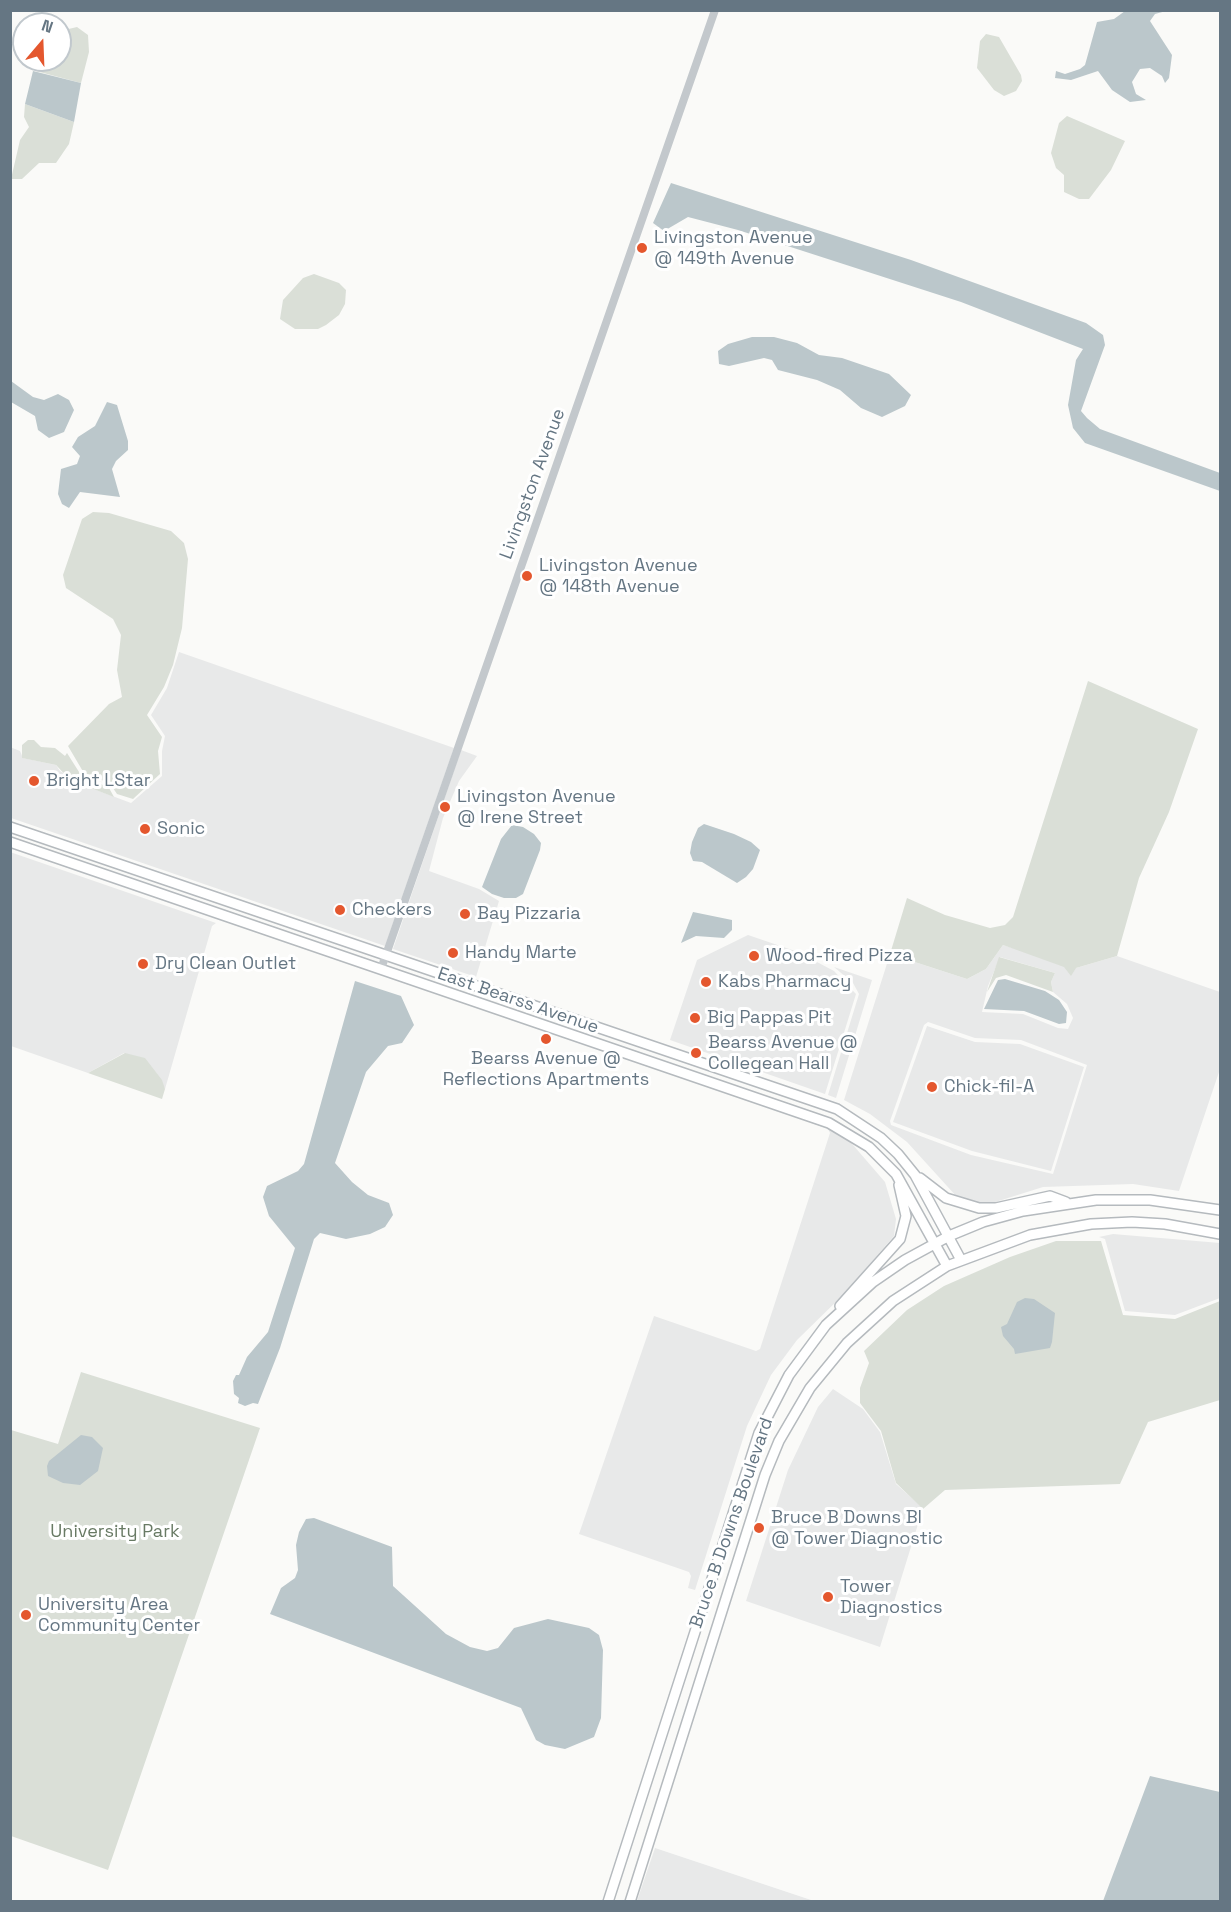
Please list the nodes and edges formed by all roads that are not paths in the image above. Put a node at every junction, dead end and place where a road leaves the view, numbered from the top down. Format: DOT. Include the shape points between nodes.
graph roads {
  1 [pos="715,10"];
  2 [pos="10,827"];
  3 [pos="10,842"];
  4 [pos="386,955"];
  5 [pos="381,969"];
  6 [pos="896,1174"];
  7 [pos="915,1175"];
  8 [pos="1068,1203"];
  9 [pos="1221,1210"];
  10 [pos="1221,1234"];
  11 [pos="949,1236"];
  12 [pos="936,1243"];
  13 [pos="961,1260"];
  14 [pos="947,1266"];
  15 [pos="826,1325"];
  16 [pos="608,1902"];
  17 [pos="630,1902"];
  1 -- 4 [label="street, Livingston Avenue"];
  2 -- 4 [label="main road, East Bearss Avenue"];
  3 -- 5 [label="main road, East Bearss Avenue"];
  4 -- 5 [label="street, Livingston Avenue"];
  4 -- 7 [label="main road, East Bearss Avenue" via="837,1109 881,1138"];
  5 -- 6 [label="main road, East Bearss Avenue" via="829,1123 869,1147"];
  6 -- 12 [label="main road, East Bearss Avenue"];
  6 -- 15 [label="main road" via="906,1216 900,1239 848,1294"];
  7 -- 8 [label="main road" via="945,1198 979,1208 1050,1196"];
  7 -- 11 [label="main road, East Bearss Avenue"];
  8 -- 9 [label="main road, Bruce B Downs Boulevard" via="1150,1200"];
  8 -- 11 [label="main road, Bruce B Downs Boulevard" via="993,1219"];
  10 -- 13 [label="main road, Bruce B Downs Boulevard" via="1165,1224 1091,1224 1030,1235"];
  11 -- 12 [label="main road, Bruce B Downs Boulevard"];
  11 -- 13 [label="main road, East Bearss Avenue"];
  12 -- 14 [label="main road, East Bearss Avenue"];
  12 -- 15 [label="main road, Bruce B Downs Boulevard" via="873,1282"];
  13 -- 14 [label="main road, Bruce B Downs Boulevard"];
  14 -- 17 [label="main road, Bruce B Downs Boulevard" via="893,1301 847,1343 810,1388 779,1441 765,1474"];
  15 -- 16 [label="main road, Bruce B Downs Boulevard" via="789,1375 759,1433"];
}
